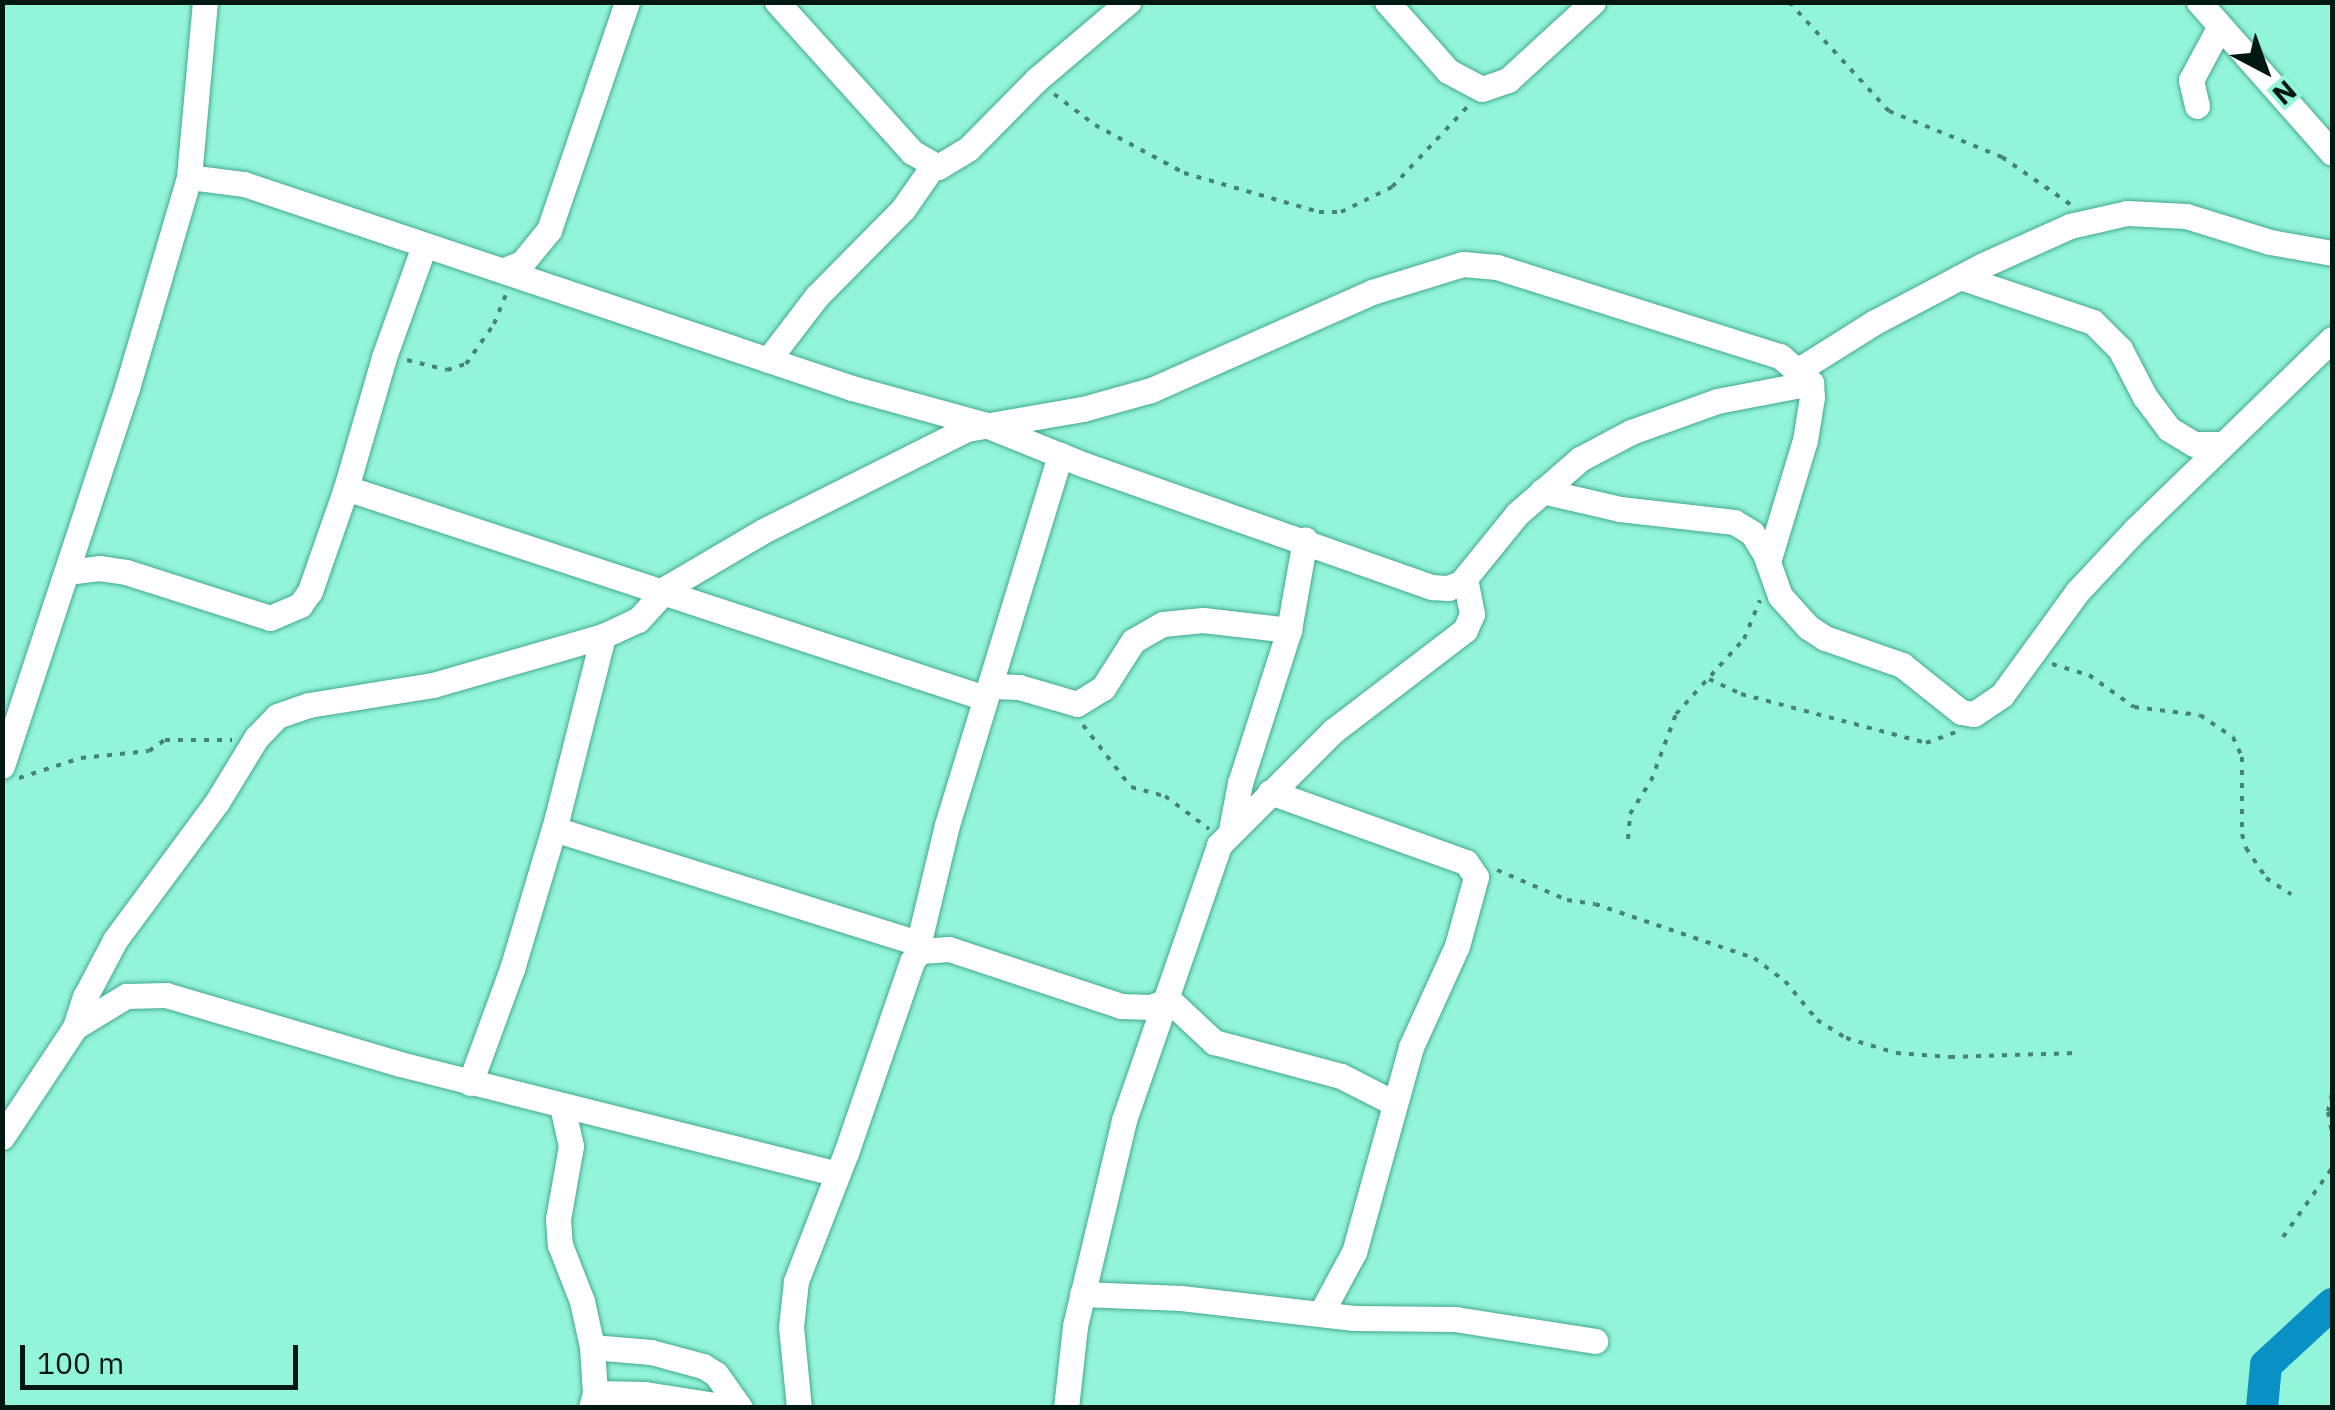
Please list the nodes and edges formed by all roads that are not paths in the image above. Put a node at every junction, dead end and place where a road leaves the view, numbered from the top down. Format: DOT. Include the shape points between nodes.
graph roads {
  1 [pos="205,2"];
  2 [pos="627,2"];
  3 [pos="777,2"];
  4 [pos="1128,2"];
  5 [pos="1387,2"];
  6 [pos="1593,2"];
  7 [pos="2198,2"];
  8 [pos="2220,26"];
  9 [pos="2197,106"];
  10 [pos="2332,153"];
  11 [pos="932,166"];
  12 [pos="189,176"];
  13 [pos="424,246"];
  14 [pos="2332,254"];
  15 [pos="510,272"];
  16 [pos="1960,277"];
  17 [pos="2332,339"];
  18 [pos="768,360"];
  19 [pos="1805,376"];
  20 [pos="983,424"];
  21 [pos="2221,444"];
  22 [pos="1060,454"];
  23 [pos="346,488"];
  24 [pos="1542,491"];
  25 [pos="1304,539"];
  26 [pos="1770,568"];
  27 [pos="66,572"];
  28 [pos="1464,579"];
  29 [pos="662,592"];
  30 [pos="1290,630"];
  31 [pos="602,636"];
  32 [pos="988,692"];
  33 [pos="8,773"];
  34 [pos="1270,792"];
  35 [pos="554,828"];
  36 [pos="1227,834"];
  37 [pos="916,948"];
  38 [pos="1169,1000"];
  39 [pos="75,1027"];
  40 [pos="470,1083"];
  41 [pos="1394,1103"];
  42 [pos="562,1106"];
  43 [pos="2,1137"];
  44 [pos="837,1174"];
  45 [pos="1082,1294"];
  46 [pos="1320,1313"];
  47 [pos="1595,1341"];
  48 [pos="592,1347"];
  49 [pos="593,1400"];
  50 [pos="737,1408"];
  51 [pos="799,1408"];
  52 [pos="1066,1408"];
  1 -- 12 [label="street"];
  2 -- 15 [label="street" via="550,230"];
  3 -- 11 [label="street"];
  4 -- 11 [label="street" via="953,161"];
  5 -- 6 [label="street" via="1448,71 1482,89 1508,80"];
  7 -- 8 [label="street"];
  8 -- 9 [label="street" via="2190,80"];
  8 -- 10 [label="street"];
  11 -- 18 [label="street" via="903,209 817,296"];
  12 -- 13 [label="street" via="244,184"];
  12 -- 27 [label="street"];
  13 -- 15 [label="street"];
  13 -- 23 [label="street"];
  14 -- 16 [label="street" via="2186,216 2126,214 2087,222"];
  15 -- 18 [label="street"];
  16 -- 19 [label="street" via="1875,322"];
  16 -- 21 [label="street" via="2093,322 2120,350 2168,429 2180,440"];
  17 -- 21 [label="street"];
  18 -- 20 [label="street"];
  19 -- 20 [label="street" via="1780,356 1556,282 1463,264 1312,315 1150,390 1083,409"];
  19 -- 24 [label="street" via="1631,432 1580,459"];
  19 -- 26 [label="street" via="1805,440"];
  20 -- 22 [label="street"];
  20 -- 29 [label="street" via="763,531"];
  21 -- 26 [label="street" via="2077,592 2002,695 1974,714 1960,712 1902,665 1808,628 1780,596"];
  22 -- 25 [label="street"];
  22 -- 32 [label="street"];
  23 -- 27 [label="street" via="310,590 278,617 126,572"];
  23 -- 29 [label="street"];
  24 -- 26 [label="street" via="1734,522 1752,533"];
  24 -- 28 [label="street"];
  25 -- 28 [label="street" via="1432,587"];
  25 -- 30 [label="street"];
  27 -- 33 [label="street"];
  28 -- 34 [label="street" via="1472,614 1465,630 1333,731"];
  29 -- 31 [label="street" via="645,615"];
  29 -- 32 [label="street"];
  30 -- 32 [label="street" via="1203,620 1163,624 1133,642 1090,700 1062,703 1020,687"];
  30 -- 36 [label="street"];
  31 -- 35 [label="street"];
  31 -- 39 [label="street" via="433,685 287,710 256,738 218,802 115,940"];
  32 -- 37 [label="street"];
  34 -- 36 [label="street"];
  34 -- 41 [label="street" via="1472,865 1475,885 1457,946 1419,1023"];
  35 -- 37 [label="street"];
  35 -- 40 [label="street"];
  36 -- 38 [label="street" via="1207,876"];
  37 -- 38 [label="street" via="949,949 1121,1006"];
  37 -- 44 [label="street"];
  38 -- 41 [label="street" via="1214,1042 1340,1076"];
  38 -- 45 [label="street" via="1124,1120"];
  39 -- 40 [label="street" via="126,996 166,995"];
  39 -- 43 [label="street"];
  40 -- 42 [label="street"];
  41 -- 46 [label="street" via="1354,1252"];
  42 -- 44 [label="street"];
  42 -- 48 [label="street" via="570,1146 560,1245"];
  44 -- 51 [label="street" via="792,1304"];
  45 -- 46 [label="street"];
  45 -- 52 [label="street"];
  46 -- 47 [label="street" via="1455,1320"];
  48 -- 49 [label="street"];
  48 -- 50 [label="street" via="651,1352 703,1366 726,1386"];
  49 -- 50 [label="street" via="645,1394"];
}
